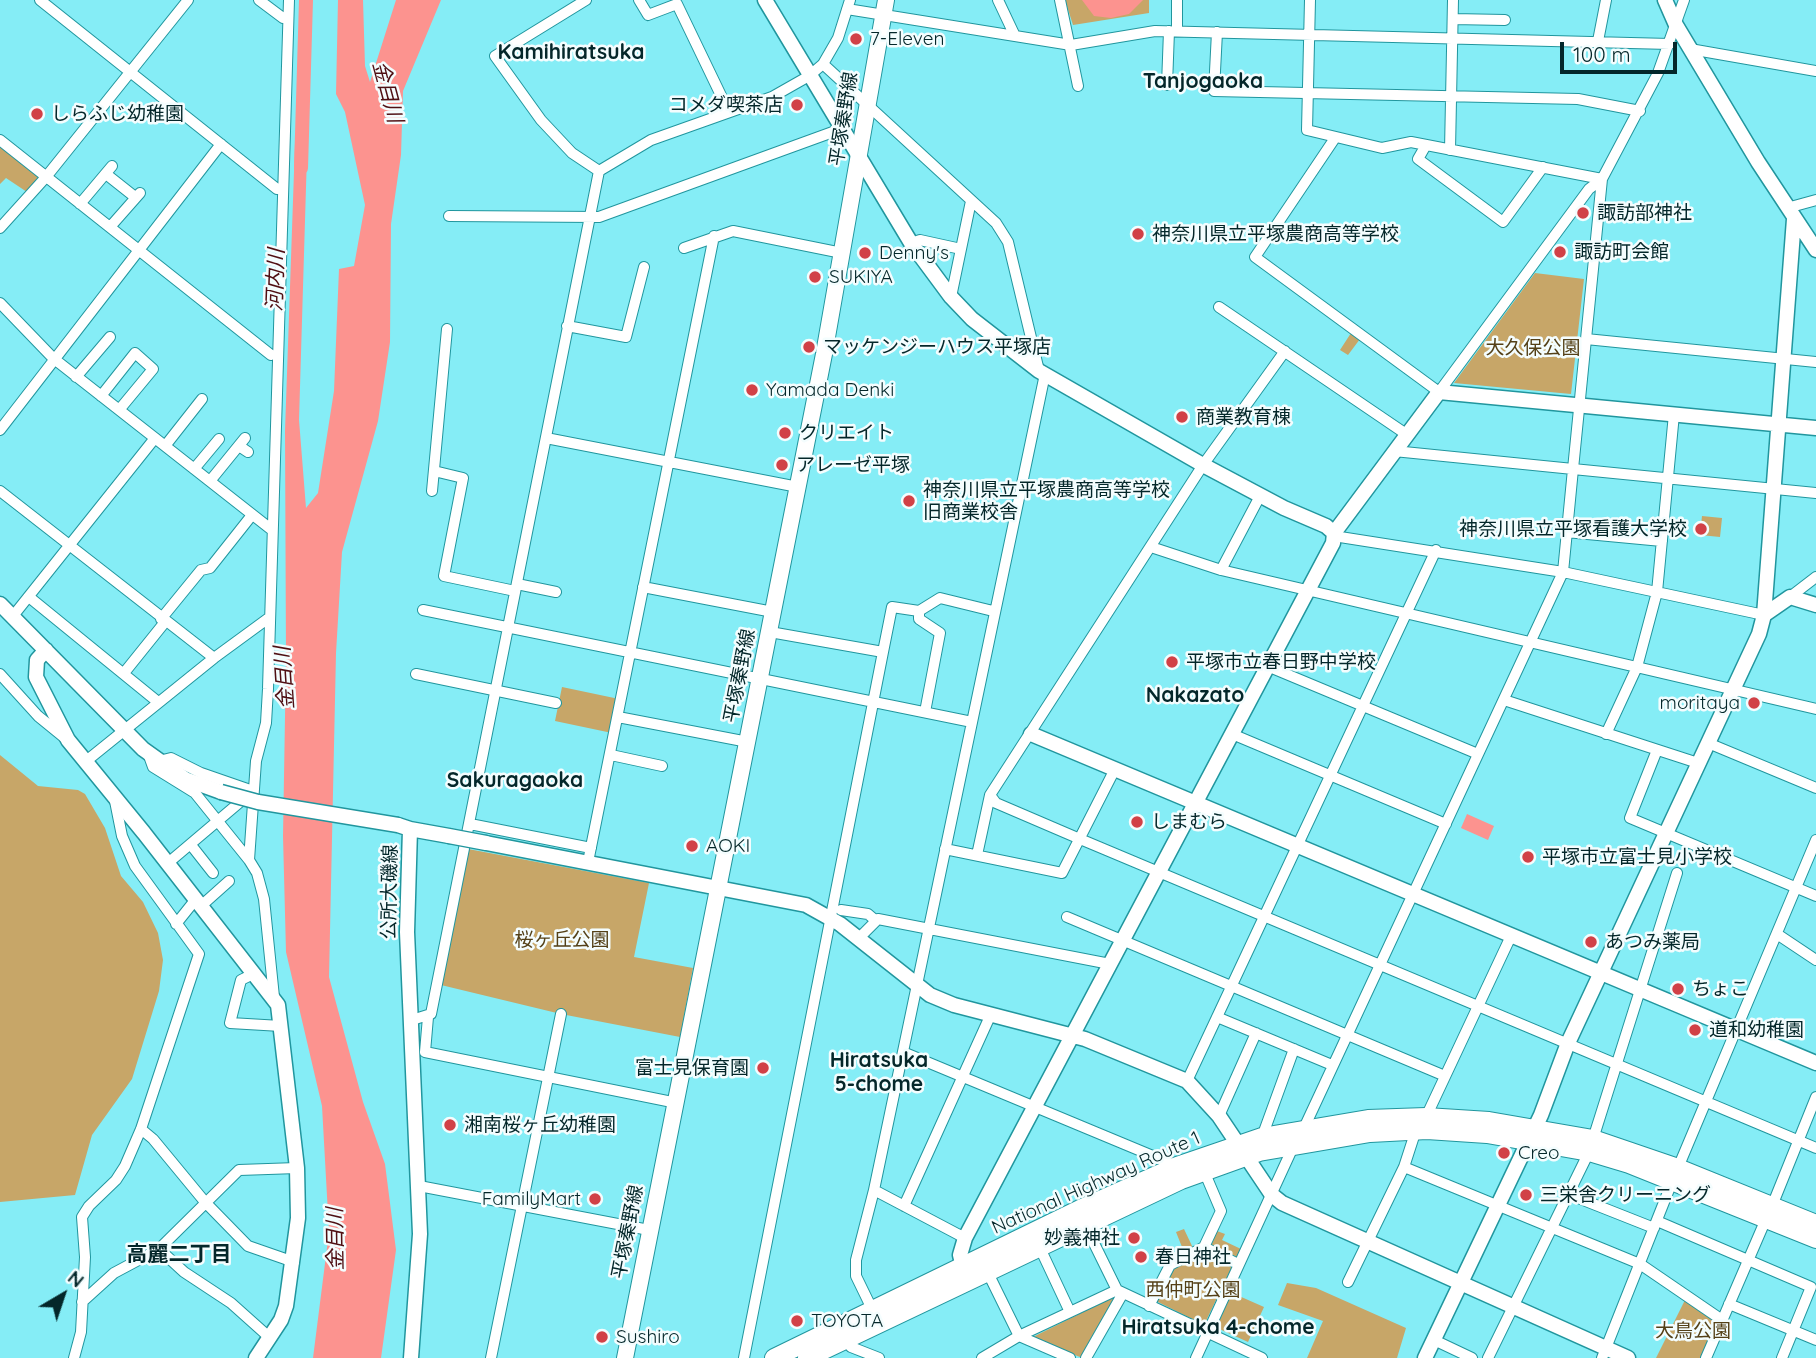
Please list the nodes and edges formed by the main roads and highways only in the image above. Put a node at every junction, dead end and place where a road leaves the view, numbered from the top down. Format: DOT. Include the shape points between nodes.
graph roads {
  1 [pos="885,8"];
  2 [pos="1421,1124"];
  3 [pos="1242,1150"];
  4 [pos="1769,1212"];
  5 [pos="1816,1224"];
  6 [pos="1816,1239"];
  7 [pos="964,1274"];
  8 [pos="625,1358"];
  9 [pos="774,1358"];
  10 [pos="807,1358"];
  1 -- 8 [label="main road, 平塚秦野線" via="798,487"];
  2 -- 3 [label="highway, National Highway Route 1"];
  2 -- 3 [label="highway, National Highway Route 1" via="1368,1119 1304,1128 1262,1137"];
  2 -- 4 [label="highway, National Highway Route 1" via="1532,1134 1591,1146"];
  3 -- 7 [label="highway, National Highway Route 1" via="987,1271"];
  3 -- 7 [label="highway, National Highway Route 1" via="1177,1166"];
  4 -- 5 [label="highway, National Highway Route 1"];
  4 -- 6 [label="highway, National Highway Route 1"];
  7 -- 9 [label="highway, National Highway Route 1"];
  7 -- 10 [label="highway, National Highway Route 1"];
}
